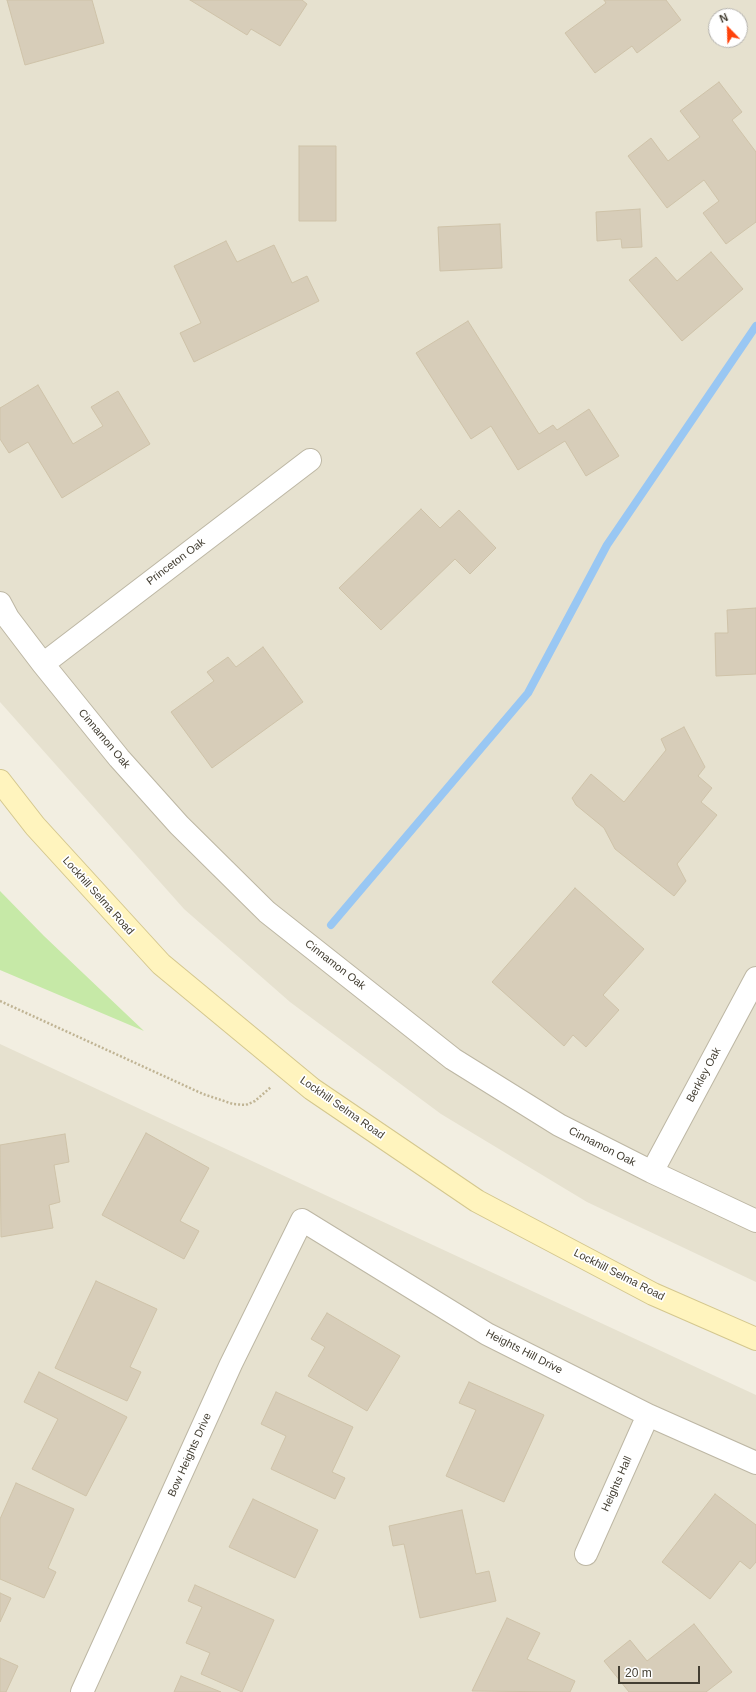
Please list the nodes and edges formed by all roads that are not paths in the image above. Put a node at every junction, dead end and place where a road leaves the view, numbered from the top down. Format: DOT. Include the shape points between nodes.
graph roads {
  1 [pos="310,460"];
  2 [pos="0,603"];
  3 [pos="43,664"];
  4 [pos="0,781"];
  5 [pos="756,978"];
  6 [pos="652,1172"];
  7 [pos="302,1220"];
  8 [pos="756,1221"];
  9 [pos="756,1339"];
  10 [pos="648,1415"];
  11 [pos="756,1463"];
  12 [pos="586,1554"];
  13 [pos="82,1692"];
  1 -- 3 [label="street, Princeton Oak"];
  2 -- 3 [label="street, Cinnamon Oak" via="8,618"];
  3 -- 6 [label="street, Cinnamon Oak" via="119,758 179,825 268,912 453,1059 559,1125"];
  4 -- 9 [label="main road, Lockhill Selma Road" via="35,826 161,964 312,1089 477,1201 653,1294"];
  5 -- 6 [label="street, Berkley Oak"];
  6 -- 8 [label="street, Cinnamon Oak"];
  7 -- 10 [label="street, Heights Hill Drive" via="487,1334"];
  7 -- 13 [label="street, Bow Heights Drive" via="231,1364"];
  10 -- 11 [label="street, Heights Hill Drive"];
  10 -- 12 [label="street, Heights Hall"];
}
